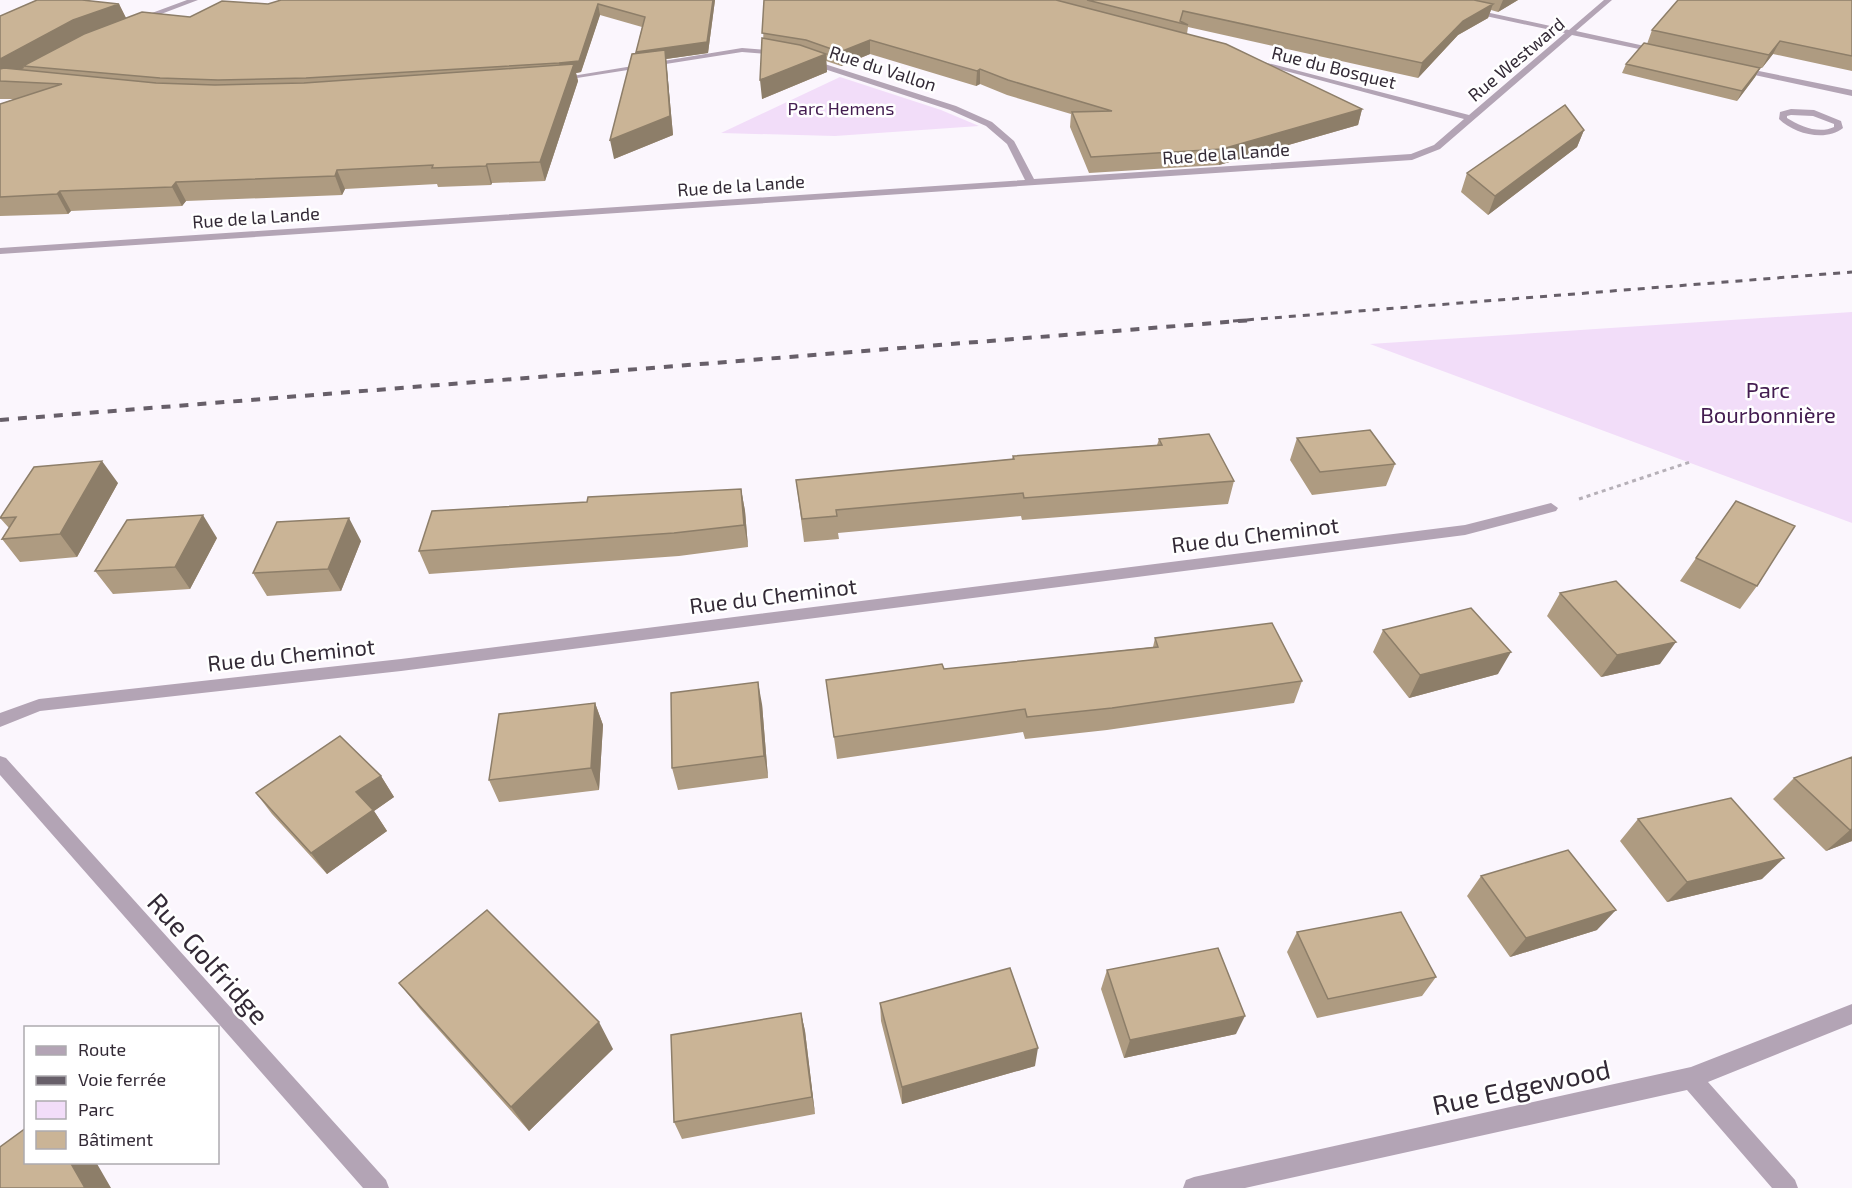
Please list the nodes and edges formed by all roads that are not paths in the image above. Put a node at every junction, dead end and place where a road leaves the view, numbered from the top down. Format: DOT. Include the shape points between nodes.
graph roads {
  1 [pos="185,0"];
  2 [pos="194,0"];
  3 [pos="1608,0"];
  4 [pos="173,7"];
  5 [pos="1457,7"];
  6 [pos="126,25"];
  7 [pos="1572,33"];
  8 [pos="1665,52"];
  9 [pos="1251,61"];
  10 [pos="1735,68"];
  11 [pos="552,80"];
  12 [pos="1852,93"];
  13 [pos="1471,118"];
  14 [pos="1839,127"];
  15 [pos="1852,128"];
  16 [pos="1031,182"];
  17 [pos="0,251"];
  18 [pos="1551,508"];
  19 [pos="0,720"];
  20 [pos="0,763"];
  21 [pos="1852,1014"];
  22 [pos="1691,1078"];
  23 [pos="378,1188"];
  24 [pos="1194,1188"];
  25 [pos="1787,1188"];
  1 -- 4 [label="street"];
  2 -- 4 [label="street"];
  3 -- 7 [label="street, Rue Westward"];
  4 -- 6 [label="street"];
  5 -- 7 [label="street"];
  7 -- 8 [label="street"];
  7 -- 13 [label="street, Rue Westward"];
  9 -- 13 [label="street, Rue du Bosquet"];
  10 -- 12 [label="street"];
  11 -- 16 [label="street, Rue du Vallon" via="742,50 793,56 953,108 989,124 1011,143"];
  13 -- 16 [label="street, Rue de la Lande" via="1437,147 1412,157"];
  14 -- 14 [label="street" via="1832,119 1814,113 1791,111 1782,116 1790,125 1809,131 1833,132"];
  14 -- 15 [label="street"];
  16 -- 17 [label="street, Rue de la Lande"];
  18 -- 19 [label="street, Rue du Cheminot" via="1464,530 401,665 39,705"];
  20 -- 23 [label="street, Rue Golfridge"];
  21 -- 22 [label="street, Rue Edgewood"];
  22 -- 24 [label="street, Rue Edgewood"];
  22 -- 25 [label="street"];
}
